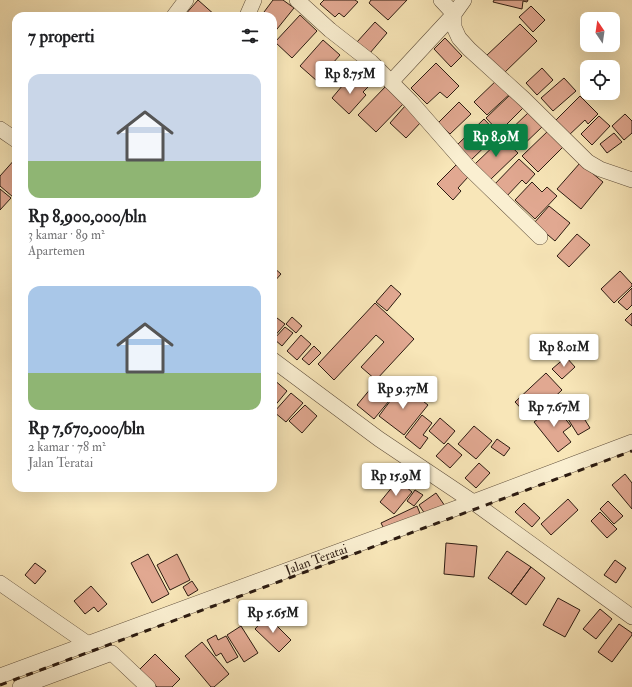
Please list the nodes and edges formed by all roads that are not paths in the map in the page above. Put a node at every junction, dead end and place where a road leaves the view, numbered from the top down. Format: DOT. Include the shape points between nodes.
graph roads {
  1 [pos="186,0"];
  2 [pos="254,0"];
  3 [pos="297,0"];
  4 [pos="440,0"];
  5 [pos="464,0"];
  6 [pos="177,12"];
  7 [pos="248,12"];
  8 [pos="454,14"];
  9 [pos="391,82"];
  10 [pos="0,129"];
  11 [pos="12,137"];
  12 [pos="632,180"];
  13 [pos="540,237"];
  14 [pos="277,363"];
  15 [pos="632,442"];
  16 [pos="473,502"];
  17 [pos="0,583"];
  18 [pos="632,617"];
  19 [pos="88,644"];
  20 [pos="0,676"];
  21 [pos="20,687"];
  22 [pos="148,687"];
  1 -- 6 [label="street"];
  2 -- 7 [label="street"];
  3 -- 9 [label="street"];
  4 -- 8 [label="street"];
  5 -- 8 [label="street"];
  8 -- 9 [label="street"];
  8 -- 12 [label="street" via="454,27 459,38 588,162"];
  9 -- 13 [label="street" via="468,167"];
  10 -- 11 [label="street"];
  14 -- 16 [label="street" via="379,439"];
  15 -- 16 [label="street, Jalan Teratai"];
  16 -- 18 [label="street"];
  16 -- 19 [label="street, Jalan Teratai"];
  17 -- 19 [label="street"];
  19 -- 20 [label="street, Jalan Teratai"];
  21 -- 22 [label="street" via="112,653"];
}
